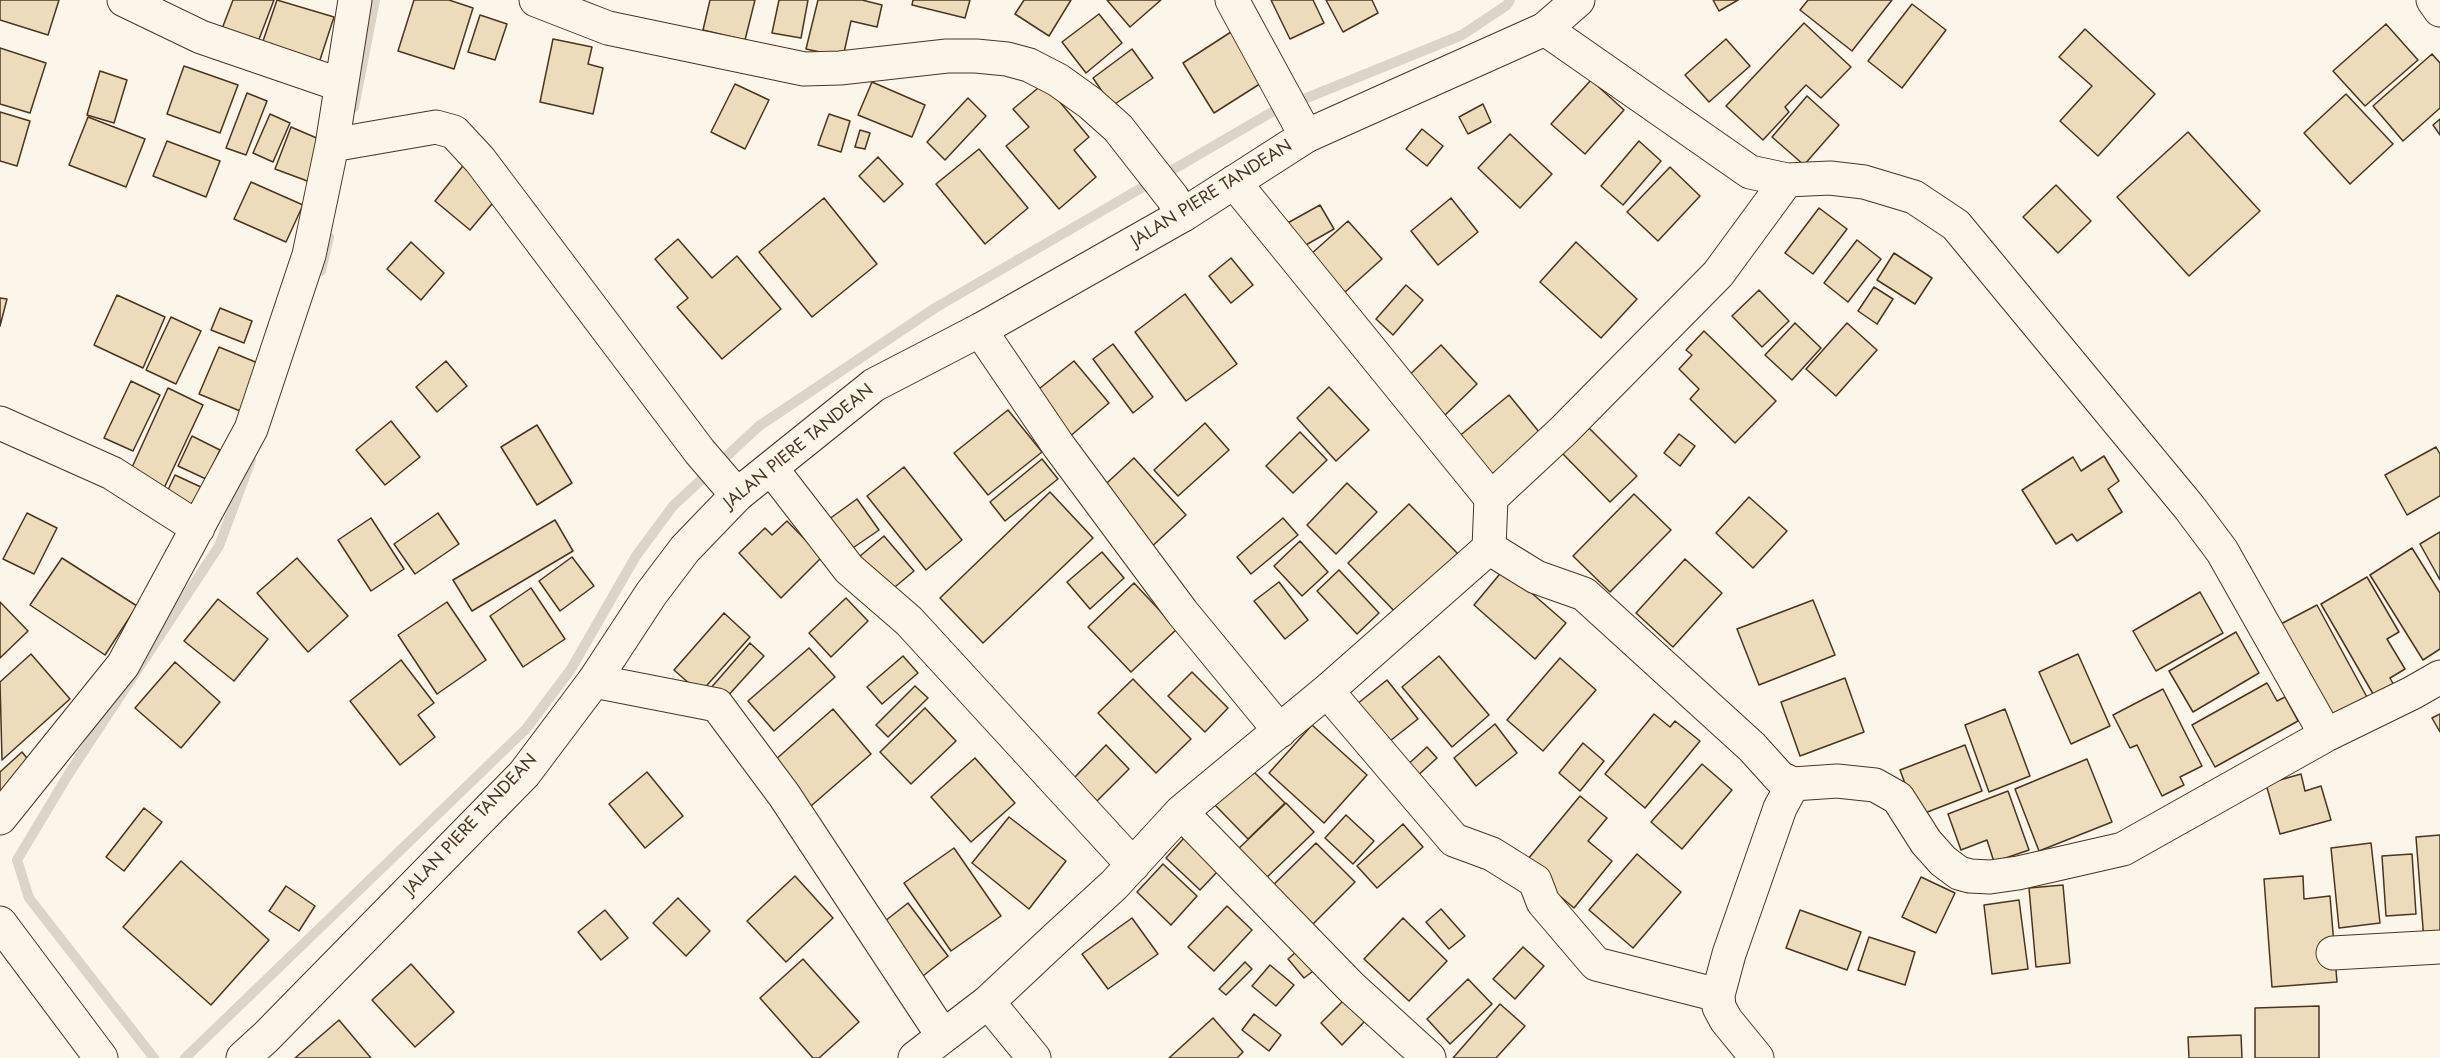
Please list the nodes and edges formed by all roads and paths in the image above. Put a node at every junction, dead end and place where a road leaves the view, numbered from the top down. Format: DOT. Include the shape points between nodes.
graph roads {
  1 [pos="124,0"];
  2 [pos="355,0"];
  3 [pos="536,0"];
  4 [pos="1232,0"];
  5 [pos="1578,0"];
  6 [pos="2433,0"];
  7 [pos="159,8"];
  8 [pos="2440,10"];
  9 [pos="1545,29"];
  10 [pos="341,85"];
  11 [pos="1305,136"];
  12 [pos="332,145"];
  13 [pos="1786,180"];
  14 [pos="1234,182"];
  15 [pos="1178,206"];
  16 [pos="980,330"];
  17 [pos="0,423"];
  18 [pos="771,468"];
  19 [pos="732,489"];
  20 [pos="1491,498"];
  21 [pos="198,528"];
  22 [pos="1489,548"];
  23 [pos="2440,676"];
  24 [pos="594,681"];
  25 [pos="1327,691"];
  26 [pos="1280,731"];
  27 [pos="2326,735"];
  28 [pos="1793,784"];
  29 [pos="1181,812"];
  30 [pos="0,818"];
  31 [pos="1133,865"];
  32 [pos="0,923"];
  33 [pos="2440,947"];
  34 [pos="2333,953"];
  35 [pos="1718,995"];
  36 [pos="988,1002"];
  37 [pos="943,1036"];
  38 [pos="101,1058"];
  39 [pos="243,1058"];
  40 [pos="915,1058"];
  41 [pos="1034,1058"];
  42 [pos="1429,1058"];
  43 [pos="1757,1058"];
  1 -- 7 [label="street"];
  2 -- 10 [label="street"];
  3 -- 15 [label="street" via="608,28 804,69 840,69 947,56 1007,59 1029,65 1058,80 1111,122"];
  4 -- 11 [label="street"];
  5 -- 9 [label="street, JALAN PIERE TANDEAN"];
  6 -- 8 [label="street"];
  7 -- 10 [label="street" via="201,37"];
  9 -- 11 [label="street, JALAN PIERE TANDEAN"];
  9 -- 13 [label="street" via="1750,172"];
  10 -- 12 [label="street"];
  11 -- 14 [label="street, JALAN PIERE TANDEAN"];
  12 -- 19 [label="street" via="436,127 454,132 480,160"];
  12 -- 21 [label="street" via="309,255 251,429"];
  13 -- 20 [label="street" via="1718,274"];
  13 -- 27 [label="street" via="1830,178 1864,182 1914,197 1956,225 2222,551"];
  14 -- 15 [label="street, JALAN PIERE TANDEAN"];
  14 -- 20 [label="street"];
  15 -- 16 [label="street, JALAN PIERE TANDEAN"];
  16 -- 18 [label="street, JALAN PIERE TANDEAN" via="874,385"];
  16 -- 26 [label="street" via="1058,445 1182,612"];
  17 -- 21 [label="street" via="112,473"];
  18 -- 19 [label="street, JALAN PIERE TANDEAN"];
  18 -- 31 [label="street" via="849,569 909,621"];
  19 -- 24 [label="street, JALAN PIERE TANDEAN" via="658,585"];
  20 -- 22 [label="street"];
  21 -- 30 [label="street" via="123,665"];
  22 -- 25 [label="street"];
  22 -- 28 [label="street" via="1536,577 1584,594 1752,747 1780,778"];
  23 -- 27 [label="street"];
  24 -- 37 [label="street" via="717,705 783,795"];
  24 -- 39 [label="street, JALAN PIERE TANDEAN" via="524,774"];
  25 -- 26 [label="street"];
  25 -- 35 [label="street" via="1454,840 1492,854 1535,881 1544,902 1596,964"];
  26 -- 29 [label="street"];
  27 -- 28 [label="street" via="2123,849 1990,877 1959,873 1943,861 1926,842 1899,798 1875,785 1837,781"];
  28 -- 35 [label="street" via="1780,808"];
  29 -- 31 [label="street"];
  29 -- 42 [label="street" via="1351,987"];
  31 -- 36 [label="street"];
  32 -- 38 [label="street"];
  33 -- 34 [label="street"];
  35 -- 43 [label="street" via="1726,1020"];
  36 -- 37 [label="street"];
  36 -- 41 [label="street"];
  37 -- 40 [label="street"];
}
